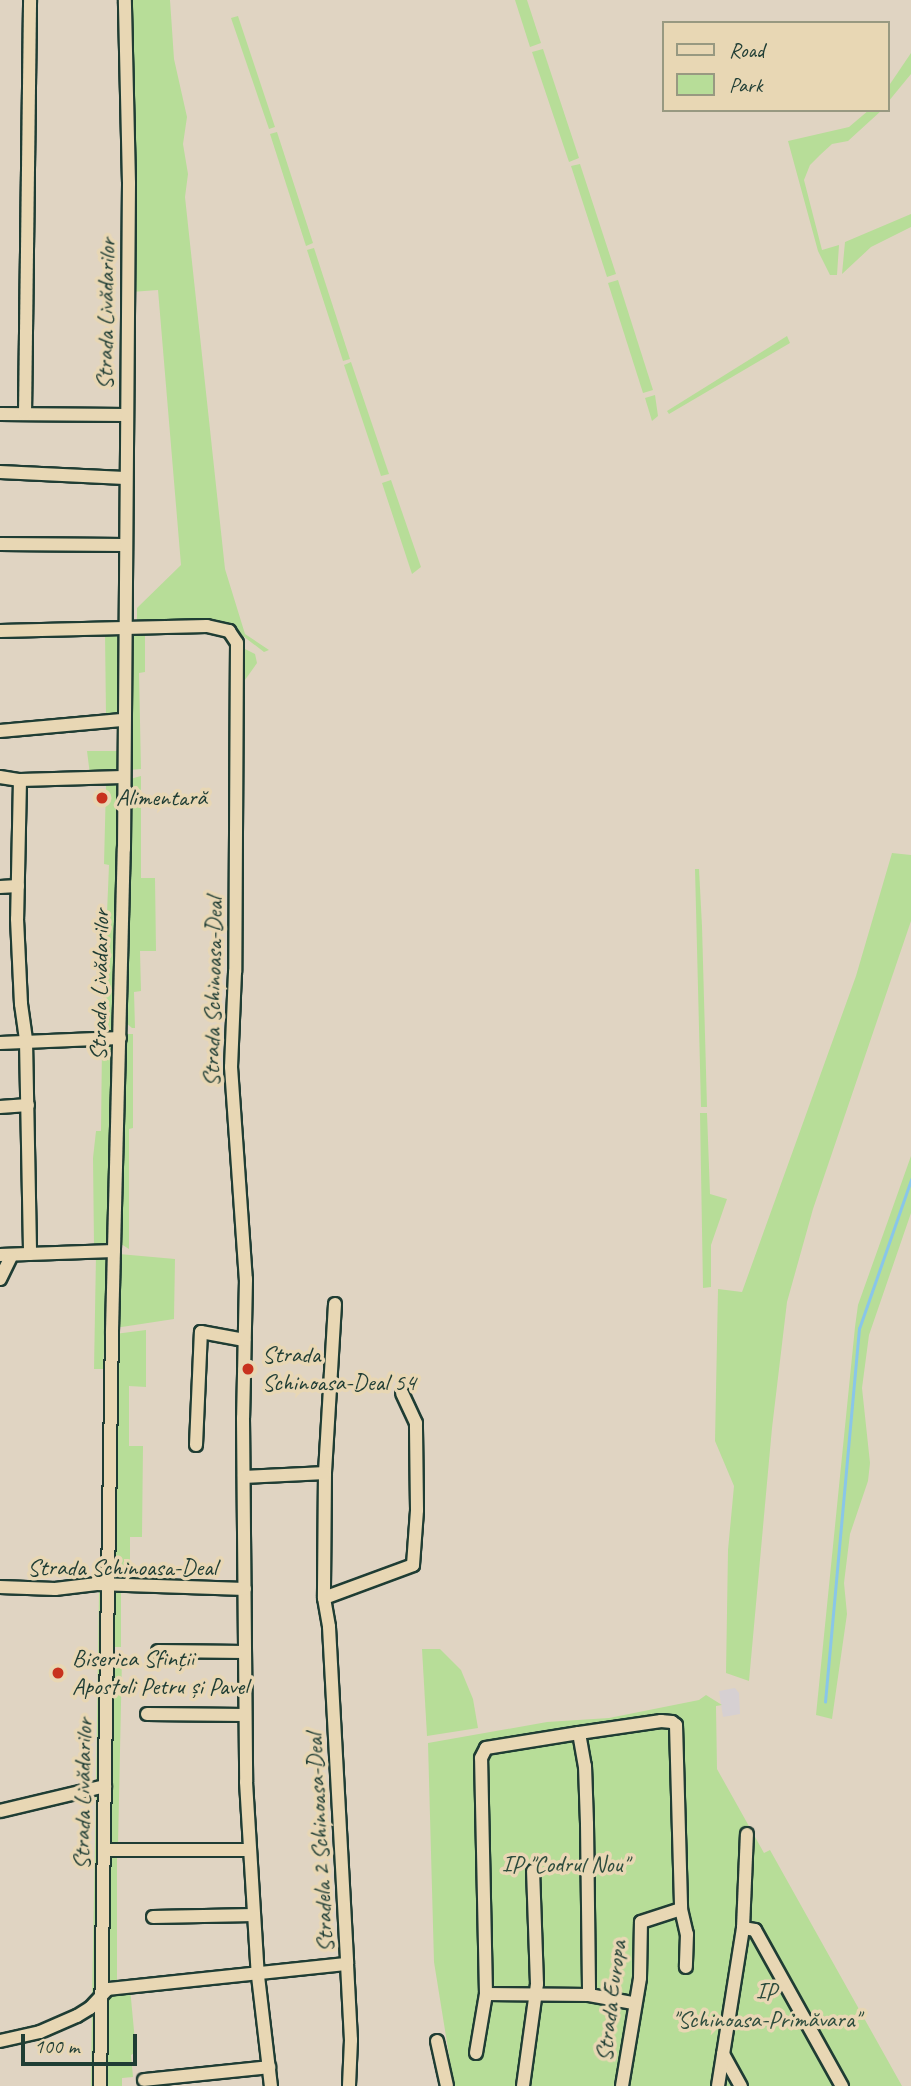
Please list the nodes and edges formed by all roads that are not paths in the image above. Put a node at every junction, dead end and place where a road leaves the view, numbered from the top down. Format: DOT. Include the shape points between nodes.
graph roads {
  1 [pos="30,0"];
  2 [pos="125,0"];
  3 [pos="0,414"];
  4 [pos="25,414"];
  5 [pos="126,415"];
  6 [pos="0,472"];
  7 [pos="125,478"];
  8 [pos="0,544"];
  9 [pos="124,545"];
  10 [pos="124,629"];
  11 [pos="0,631"];
  12 [pos="122,720"];
  13 [pos="0,731"];
  14 [pos="123,777"];
  15 [pos="0,778"];
  16 [pos="20,780"];
  17 [pos="18,886"];
  18 [pos="0,887"];
  19 [pos="120,1038"];
  20 [pos="26,1041"];
  21 [pos="0,1043"];
  22 [pos="28,1105"];
  23 [pos="0,1107"];
  24 [pos="114,1251"];
  25 [pos="30,1254"];
  26 [pos="6,1256"];
  27 [pos="0,1279"];
  28 [pos="335,1304"];
  29 [pos="244,1340"];
  30 [pos="402,1393"];
  31 [pos="196,1445"];
  32 [pos="325,1474"];
  33 [pos="244,1477"];
  34 [pos="107,1585"];
  35 [pos="0,1587"];
  36 [pos="245,1588"];
  37 [pos="324,1598"];
  38 [pos="158,1651"];
  39 [pos="245,1652"];
  40 [pos="148,1714"];
  41 [pos="245,1715"];
  42 [pos="579,1733"];
  43 [pos="104,1786"];
  44 [pos="0,1811"];
  45 [pos="747,1834"];
  46 [pos="104,1850"];
  47 [pos="250,1850"];
  48 [pos="533,1871"];
  49 [pos="681,1909"];
  50 [pos="254,1915"];
  51 [pos="153,1917"];
  52 [pos="743,1928"];
  53 [pos="347,1964"];
  54 [pos="686,1968"];
  55 [pos="258,1976"];
  56 [pos="103,1993"];
  57 [pos="486,1994"];
  58 [pos="536,1994"];
  59 [pos="589,1994"];
  60 [pos="633,2003"];
  61 [pos="0,2041"];
  62 [pos="437,2041"];
  63 [pos="476,2053"];
  64 [pos="723,2054"];
  65 [pos="268,2067"];
  66 [pos="144,2080"];
  67 [pos="100,2086"];
  68 [pos="271,2086"];
  69 [pos="349,2086"];
  70 [pos="447,2086"];
  71 [pos="523,2086"];
  72 [pos="622,2086"];
  73 [pos="718,2086"];
  74 [pos="741,2086"];
  75 [pos="842,2086"];
  1 -- 4 [label="street"];
  2 -- 5 [label="street, Strada Livădarilor" via="129,183"];
  3 -- 4 [label="street"];
  4 -- 5 [label="street"];
  5 -- 7 [label="street, Strada Livădarilor"];
  6 -- 7 [label="street"];
  7 -- 9 [label="street, Strada Livădarilor"];
  8 -- 9 [label="street"];
  9 -- 10 [label="street, Strada Livădarilor"];
  10 -- 11 [label="street"];
  10 -- 12 [label="street, Strada Livădarilor"];
  10 -- 29 [label="street, Strada Schinoasa-Deal" via="216,626 229,631 237,643 230,1067 246,1279"];
  12 -- 13 [label="street"];
  12 -- 14 [label="street, Strada Livădarilor"];
  14 -- 16 [label="street"];
  14 -- 19 [label="street, Strada Livădarilor"];
  15 -- 16 [label="street"];
  16 -- 17 [label="street"];
  17 -- 18 [label="street"];
  17 -- 20 [label="street" via="20,1004"];
  19 -- 20 [label="street"];
  19 -- 24 [label="street, Strada Livădarilor"];
  20 -- 21 [label="street"];
  20 -- 22 [label="street"];
  22 -- 23 [label="street"];
  22 -- 25 [label="street"];
  24 -- 25 [label="street"];
  24 -- 34 [label="street, Strada Livădarilor"];
  25 -- 26 [label="street"];
  26 -- 27 [label="street"];
  28 -- 32 [label="street, Stradela 2 Schinoasa-Deal"];
  29 -- 31 [label="street" via="201,1332"];
  29 -- 33 [label="street, Strada Schinoasa-Deal"];
  30 -- 37 [label="street" via="416,1423 413,1565"];
  32 -- 33 [label="street"];
  32 -- 37 [label="street, Stradela 2 Schinoasa-Deal"];
  33 -- 36 [label="street, Strada Schinoasa-Deal"];
  34 -- 35 [label="street, Strada Schinoasa-Deal"];
  34 -- 36 [label="street, Strada Schinoasa-Deal"];
  34 -- 43 [label="street, Strada Livădarilor"];
  36 -- 39 [label="street, Strada Schinoasa-Deal"];
  37 -- 53 [label="street, Stradela 2 Schinoasa-Deal"];
  38 -- 39 [label="street"];
  39 -- 41 [label="street, Strada Schinoasa-Deal"];
  40 -- 41 [label="street"];
  41 -- 47 [label="street, Strada Schinoasa-Deal"];
  42 -- 49 [label="street" via="673,1722 677,1729"];
  42 -- 57 [label="street" via="486,1748 482,1753"];
  42 -- 59 [label="street" via="587,1812"];
  43 -- 44 [label="street"];
  43 -- 46 [label="street, Strada Livădarilor"];
  45 -- 52 [label="street"];
  46 -- 47 [label="street"];
  46 -- 56 [label="street, Strada Livădarilor"];
  47 -- 50 [label="street, Strada Schinoasa-Deal"];
  48 -- 58 [label="street"];
  49 -- 54 [label="street" via="687,1934"];
  49 -- 60 [label="street, Strada Europa" via="641,1922 640,1978"];
  50 -- 51 [label="street"];
  50 -- 55 [label="street, Strada Schinoasa-Deal"];
  52 -- 64 [label="street"];
  52 -- 75 [label="street" via="755,1930"];
  53 -- 55 [label="street"];
  53 -- 69 [label="street, Stradela 2 Schinoasa-Deal"];
  55 -- 56 [label="street" via="131,1985"];
  55 -- 65 [label="street, Strada Schinoasa-Deal"];
  56 -- 61 [label="street" via="78,2016 40,2032"];
  56 -- 67 [label="street, Strada Livădarilor"];
  57 -- 58 [label="street"];
  57 -- 63 [label="street"];
  58 -- 59 [label="street"];
  58 -- 71 [label="street"];
  59 -- 60 [label="street"];
  60 -- 72 [label="street, Strada Europa"];
  62 -- 70 [label="street"];
  64 -- 73 [label="street"];
  64 -- 74 [label="street"];
  65 -- 66 [label="street"];
  65 -- 68 [label="street, Strada Schinoasa-Deal"];
}
